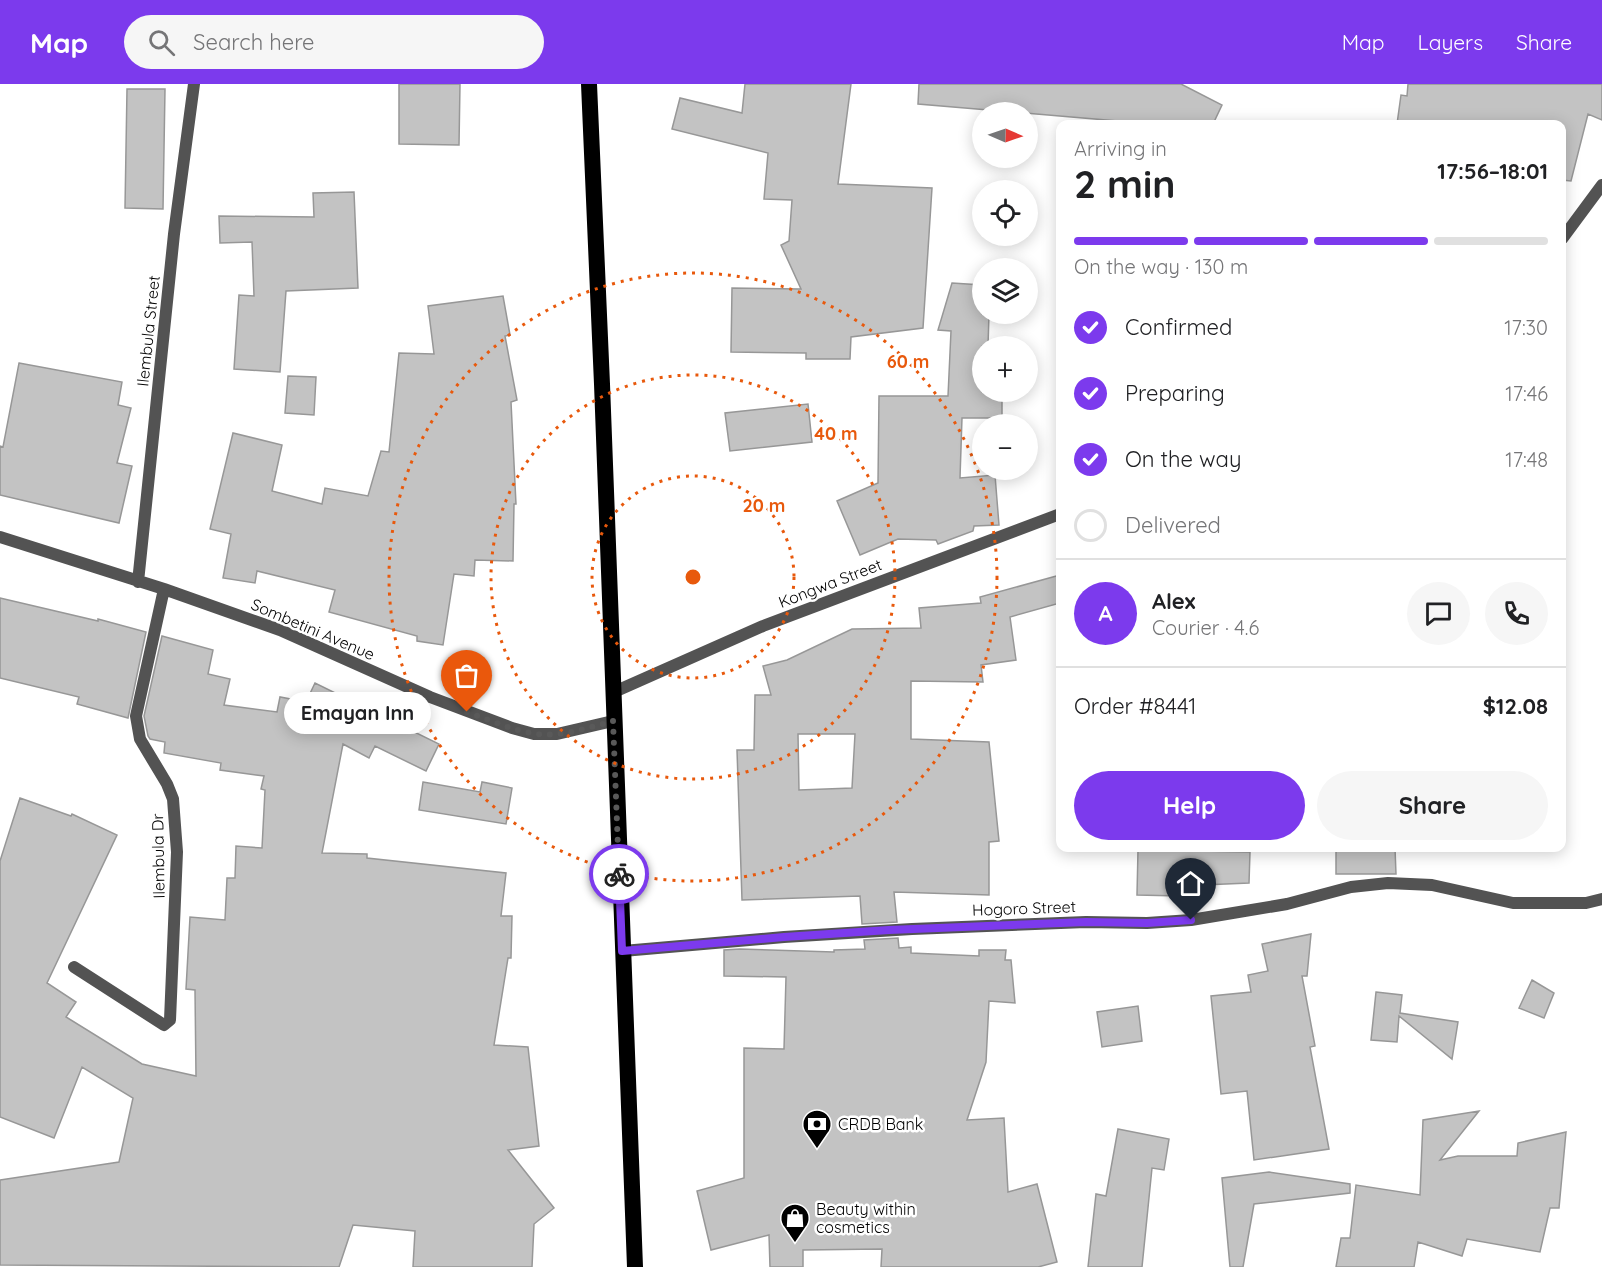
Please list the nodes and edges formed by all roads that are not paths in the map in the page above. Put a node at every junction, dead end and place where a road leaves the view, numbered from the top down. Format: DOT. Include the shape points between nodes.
graph roads {
  1 [pos="194,84"];
  2 [pos="589,84"];
  3 [pos="1602,185"];
  4 [pos="1566,234"];
  5 [pos="1056,516"];
  6 [pos="0,537"];
  7 [pos="138,582"];
  8 [pos="164,589"];
  9 [pos="614,692"];
  10 [pos="613,721"];
  11 [pos="1602,899"];
  12 [pos="622,951"];
  13 [pos="74,968"];
  14 [pos="635,1267"];
  1 -- 7 [label="street, Ilembula Street" via="174,234"];
  2 -- 9 [label="highway"];
  3 -- 4 [label="street"];
  5 -- 9 [label="street, Kongwa Street" via="763,626"];
  6 -- 7 [label="street, Sombetini Avenue"];
  7 -- 8 [label="street, Sombetini Avenue"];
  8 -- 10 [label="street, Sombetini Avenue" via="280,630 430,697 512,728 534,734 557,734"];
  8 -- 13 [label="street, Ilembula Dr" via="136,716 140,739 173,799 177,852 170,1020 164,1025"];
  9 -- 10 [label="highway"];
  10 -- 12 [label="highway"];
  11 -- 12 [label="street, Hogoro Street" via="1586,903 1513,903 1432,885 1388,883 1191,920 922,929"];
  12 -- 14 [label="highway"];
}
